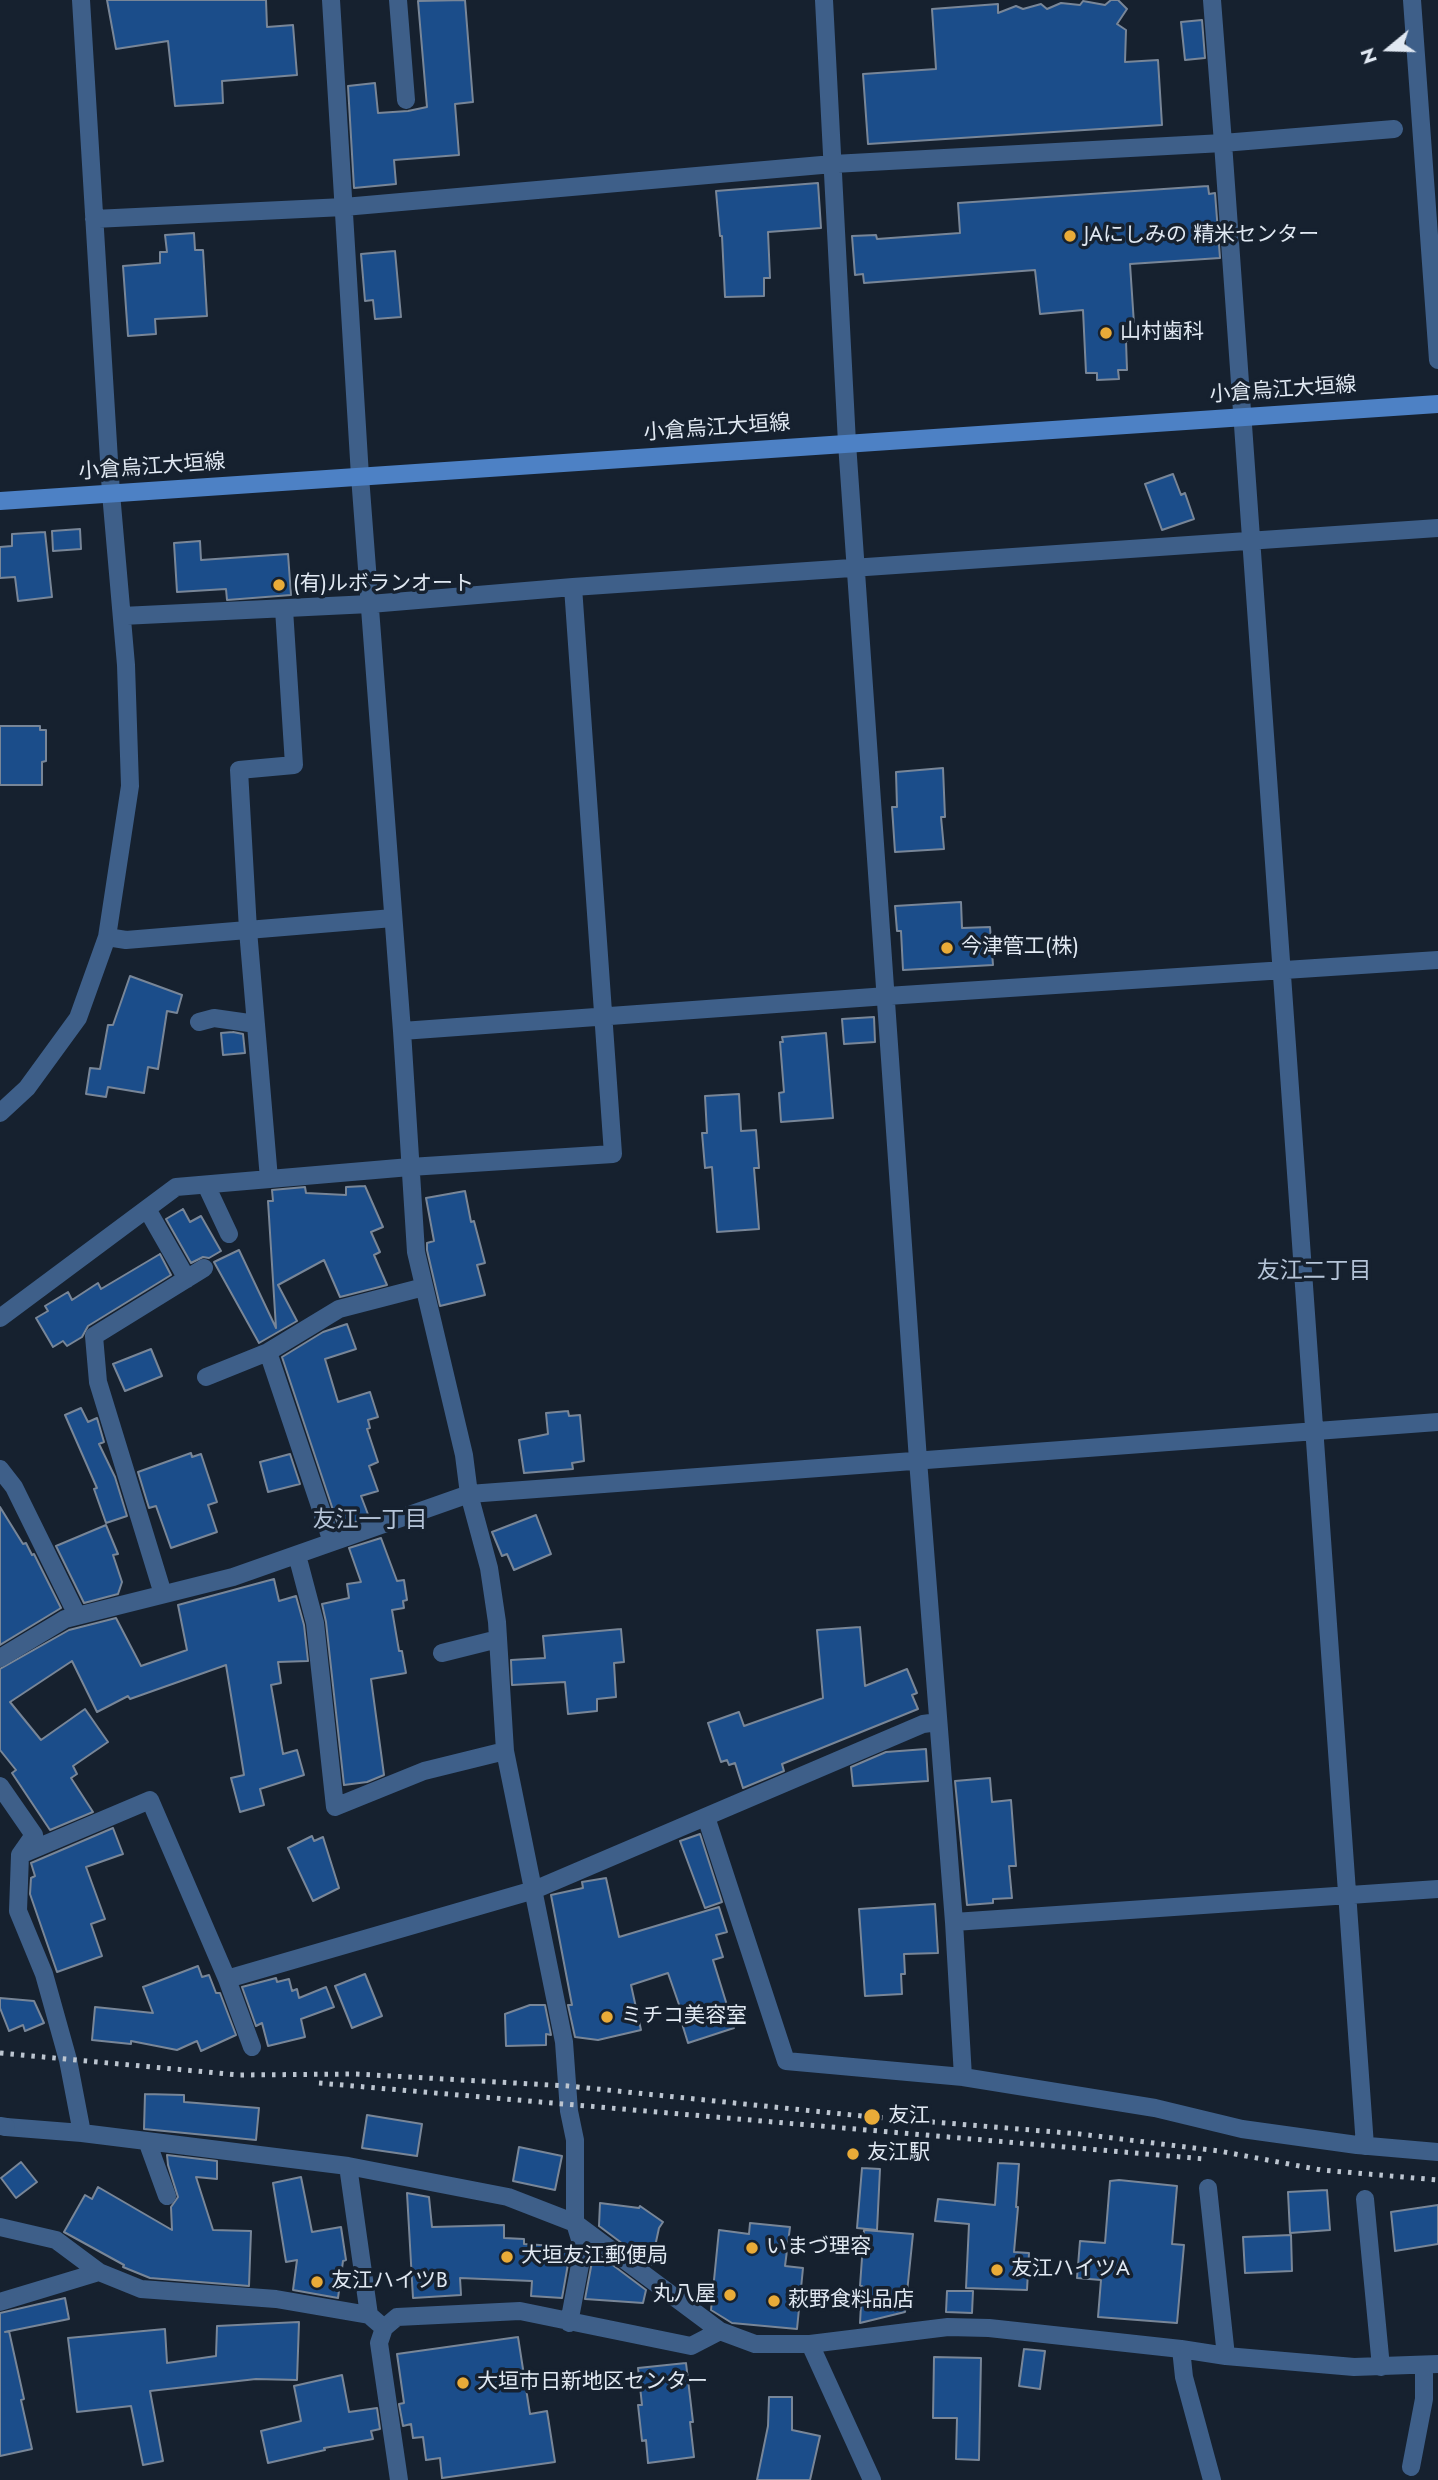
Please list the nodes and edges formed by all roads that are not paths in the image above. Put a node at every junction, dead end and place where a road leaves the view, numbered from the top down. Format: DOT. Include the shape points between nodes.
graph roads {
  1 [pos="80,0"];
  2 [pos="331,0"];
  3 [pos="398,0"];
  4 [pos="824,0"];
  5 [pos="1212,0"];
  6 [pos="1412,0"];
  7 [pos="406,100"];
  8 [pos="1394,129"];
  9 [pos="1223,143"];
  10 [pos="833,164"];
  11 [pos="344,208"];
  12 [pos="94,219"];
  13 [pos="1438,360"];
  14 [pos="1438,404"];
  15 [pos="1242,417"];
  16 [pos="847,443"];
  17 [pos="360,476"];
  18 [pos="111,493"];
  19 [pos="0,501"];
  20 [pos="1438,528"];
  21 [pos="1251,541"];
  22 [pos="856,568"];
  23 [pos="573,587"];
  24 [pos="370,604"];
  25 [pos="284,609"];
  26 [pos="122,617"];
  27 [pos="393,918"];
  28 [pos="248,930"];
  29 [pos="107,937"];
  30 [pos="1438,960"];
  31 [pos="1282,971"];
  32 [pos="887,996"];
  33 [pos="603,1017"];
  34 [pos="199,1022"];
  35 [pos="256,1024"];
  36 [pos="402,1031"];
  37 [pos="0,1113"];
  38 [pos="410,1167"];
  39 [pos="269,1179"];
  40 [pos="206,1185"];
  41 [pos="147,1209"];
  42 [pos="229,1234"];
  43 [pos="204,1268"];
  44 [pos="187,1279"];
  45 [pos="424,1287"];
  46 [pos="0,1318"];
  47 [pos="268,1352"];
  48 [pos="206,1377"];
  49 [pos="1438,1422"];
  50 [pos="1314,1431"];
  51 [pos="918,1460"];
  52 [pos="0,1469"];
  53 [pos="469,1494"];
  54 [pos="332,1542"];
  55 [pos="296,1555"];
  56 [pos="163,1594"];
  57 [pos="77,1615"];
  58 [pos="498,1639"];
  59 [pos="442,1653"];
  60 [pos="0,1658"];
  61 [pos="938,1722"];
  62 [pos="505,1751"];
  63 [pos="0,1786"];
  64 [pos="706,1817"];
  65 [pos="20,1855"];
  66 [pos="1438,1889"];
  67 [pos="534,1890"];
  68 [pos="1347,1896"];
  69 [pos="954,1922"];
  70 [pos="227,1979"];
  71 [pos="252,2047"];
  72 [pos="962,2077"];
  73 [pos="3,2127"];
  74 [pos="82,2133"];
  75 [pos="147,2141"];
  76 [pos="1365,2146"];
  77 [pos="1438,2152"];
  78 [pos="348,2166"];
  79 [pos="1208,2188"];
  80 [pos="167,2196"];
  81 [pos="1365,2199"];
  82 [pos="575,2223"];
  83 [pos="0,2227"];
  84 [pos="99,2272"];
  85 [pos="0,2302"];
  86 [pos="369,2315"];
  87 [pos="569,2323"];
  88 [pos="384,2328"];
  89 [pos="720,2331"];
  90 [pos="810,2344"];
  91 [pos="1181,2349"];
  92 [pos="1226,2356"];
  93 [pos="1431,2364"];
  94 [pos="1381,2367"];
  95 [pos="1411,2466"];
  96 [pos="399,2480"];
  97 [pos="872,2480"];
  98 [pos="1212,2480"];
  1 -- 12 [label="street"];
  2 -- 11 [label="street"];
  3 -- 7 [label="street"];
  4 -- 10 [label="street"];
  5 -- 9 [label="street"];
  6 -- 13 [label="street"];
  8 -- 9 [label="street"];
  9 -- 10 [label="street"];
  9 -- 15 [label="street"];
  10 -- 11 [label="street"];
  10 -- 16 [label="street"];
  11 -- 12 [label="street"];
  11 -- 17 [label="street"];
  12 -- 18 [label="street"];
  14 -- 15 [label="main road, 小倉烏江大垣線"];
  15 -- 16 [label="main road, 小倉烏江大垣線"];
  15 -- 21 [label="street"];
  16 -- 17 [label="main road, 小倉烏江大垣線"];
  16 -- 22 [label="street"];
  17 -- 18 [label="main road, 小倉烏江大垣線"];
  17 -- 24 [label="street"];
  18 -- 19 [label="main road, 小倉烏江大垣線"];
  18 -- 26 [label="street"];
  20 -- 21 [label="street"];
  21 -- 22 [label="street"];
  21 -- 31 [label="street"];
  22 -- 23 [label="street"];
  22 -- 32 [label="street"];
  23 -- 24 [label="street"];
  23 -- 33 [label="street"];
  24 -- 25 [label="street"];
  24 -- 27 [label="street"];
  25 -- 26 [label="street"];
  25 -- 28 [label="street" via="294,765 239,770"];
  26 -- 29 [label="street" via="130,786"];
  27 -- 28 [label="street"];
  27 -- 36 [label="street"];
  28 -- 29 [label="street" via="127,940"];
  28 -- 35 [label="street"];
  29 -- 37 [label="street" via="78,1018 27,1088"];
  30 -- 31 [label="street"];
  31 -- 32 [label="street"];
  31 -- 50 [label="street"];
  32 -- 33 [label="street"];
  32 -- 51 [label="street"];
  33 -- 36 [label="street"];
  33 -- 38 [label="street" via="613,1154"];
  34 -- 35 [label="street" via="214,1018"];
  35 -- 39 [label="street"];
  36 -- 38 [label="street"];
  38 -- 39 [label="street"];
  38 -- 45 [label="street" via="416,1252"];
  39 -- 40 [label="street"];
  40 -- 41 [label="street" via="176,1187"];
  40 -- 42 [label="street"];
  41 -- 44 [label="street"];
  41 -- 46 [label="street"];
  43 -- 44 [label="street"];
  44 -- 56 [label="street" via="94,1336 98,1382"];
  45 -- 47 [label="street" via="339,1309"];
  45 -- 53 [label="street"];
  47 -- 48 [label="street"];
  47 -- 54 [label="street"];
  49 -- 50 [label="street"];
  50 -- 51 [label="street"];
  50 -- 68 [label="street"];
  51 -- 53 [label="street"];
  51 -- 61 [label="street"];
  52 -- 57 [label="street" via="14,1487"];
  53 -- 54 [label="street"];
  53 -- 58 [label="street" via="489,1568"];
  54 -- 55 [label="street"];
  55 -- 56 [label="street"];
  55 -- 62 [label="street" via="315,1623 335,1807 424,1771"];
  56 -- 57 [label="street"];
  57 -- 60 [label="street"];
  58 -- 59 [label="street"];
  58 -- 62 [label="street"];
  61 -- 64 [label="street" via="923,1724"];
  61 -- 69 [label="street"];
  62 -- 67 [label="street"];
  63 -- 65 [label="street" via="34,1835"];
  64 -- 67 [label="street"];
  64 -- 72 [label="street" via="786,2062"];
  65 -- 70 [label="street" via="150,1800"];
  65 -- 74 [label="street" via="18,1910 44,1974"];
  66 -- 68 [label="street"];
  67 -- 70 [label="street"];
  67 -- 82 [label="street" via="564,2042 576,2140"];
  68 -- 69 [label="street"];
  68 -- 76 [label="street"];
  69 -- 72 [label="street"];
  70 -- 71 [label="street"];
  72 -- 76 [label="street" via="1156,2108 1242,2129"];
  73 -- 74 [label="street"];
  74 -- 75 [label="street"];
  75 -- 78 [label="street"];
  75 -- 80 [label="street"];
  76 -- 77 [label="street"];
  78 -- 82 [label="street" via="508,2197"];
  78 -- 86 [label="street"];
  79 -- 92 [label="street"];
  81 -- 94 [label="street"];
  82 -- 87 [label="street" via="583,2249"];
  82 -- 89 [label="street"];
  83 -- 84 [label="street" via="56,2241"];
  84 -- 85 [label="street"];
  84 -- 86 [label="street" via="141,2289 276,2298"];
  86 -- 88 [label="street"];
  87 -- 88 [label="street" via="520,2311 397,2317"];
  87 -- 89 [label="street" via="691,2346"];
  88 -- 96 [label="street" via="379,2343"];
  89 -- 90 [label="street" via="755,2344"];
  90 -- 91 [label="street" via="948,2327"];
  90 -- 97 [label="street"];
  91 -- 92 [label="street"];
  91 -- 98 [label="street" via="1184,2377"];
  92 -- 94 [label="street"];
  93 -- 94 [label="street"];
  93 -- 95 [label="street"];
}
